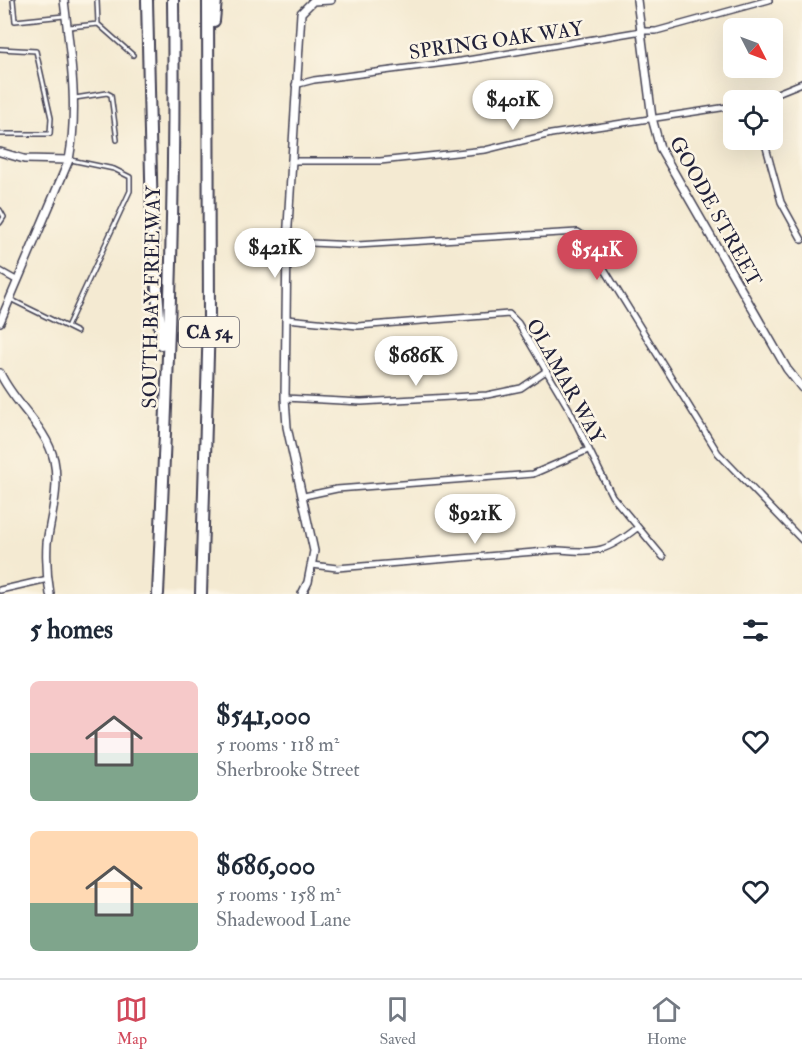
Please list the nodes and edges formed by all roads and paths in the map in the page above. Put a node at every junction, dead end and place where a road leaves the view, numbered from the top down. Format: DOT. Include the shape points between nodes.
graph roads {
  1 [pos="13,0"];
  2 [pos="64,0"];
  3 [pos="97,0"];
  4 [pos="147,0"];
  5 [pos="172,0"];
  6 [pos="208,0"];
  7 [pos="216,0"];
  8 [pos="637,0"];
  9 [pos="769,0"];
  10 [pos="327,1"];
  11 [pos="66,15"];
  12 [pos="98,24"];
  13 [pos="67,28"];
  14 [pos="642,31"];
  15 [pos="0,49"];
  16 [pos="133,55"];
  17 [pos="209,69"];
  18 [pos="802,83"];
  19 [pos="295,85"];
  20 [pos="783,91"];
  21 [pos="75,99"];
  22 [pos="723,108"];
  23 [pos="652,118"];
  24 [pos="0,134"];
  25 [pos="117,140"];
  26 [pos="767,150"];
  27 [pos="0,152"];
  28 [pos="69,160"];
  29 [pos="291,161"];
  30 [pos="0,210"];
  31 [pos="0,223"];
  32 [pos="802,240"];
  33 [pos="287,242"];
  34 [pos="0,271"];
  35 [pos="16,280"];
  36 [pos="8,298"];
  37 [pos="287,319"];
  38 [pos="0,322"];
  39 [pos="67,327"];
  40 [pos="77,332"];
  41 [pos="546,371"];
  42 [pos="0,373"];
  43 [pos="802,388"];
  44 [pos="285,398"];
  45 [pos="166,405"];
  46 [pos="588,450"];
  47 [pos="303,496"];
  48 [pos="637,528"];
  49 [pos="802,540"];
  50 [pos="663,557"];
  51 [pos="312,565"];
  52 [pos="48,579"];
  53 [pos="0,590"];
  54 [pos="50,594"];
  55 [pos="158,594"];
  56 [pos="201,594"];
  57 [pos="302,594"];
  1 -- 11 [label="lane" via="15,21"];
  2 -- 11 [label="street"];
  3 -- 12 [label="lane"];
  4 -- 45 [label="highway" via="152,215"];
  5 -- 45 [label="highway, SOUTH BAY FREEWAY / CA 54" via="174,88"];
  6 -- 17 [label="highway, CA 54"];
  7 -- 17 [label="highway"];
  8 -- 14 [label="street, GOODE STREET"];
  9 -- 14 [label="street, SPRING OAK WAY" via="656,32"];
  10 -- 19 [label="street" via="313,2 302,13"];
  11 -- 13 [label="street"];
  12 -- 13 [label="lane"];
  12 -- 16 [label="lane"];
  13 -- 21 [label="street"];
  14 -- 19 [label="street, SPRING OAK WAY"];
  14 -- 23 [label="street, GOODE STREET"];
  15 -- 24 [label="lane" via="36,51 51,118 50,134"];
  17 -- 56 [label="highway, CA 54" via="208,352"];
  18 -- 20 [label="street"];
  19 -- 29 [label="street"];
  21 -- 25 [label="lane" via="111,95"];
  21 -- 28 [label="street"];
  22 -- 23 [label="street"];
  23 -- 29 [label="street" via="551,134 485,150 380,161"];
  23 -- 43 [label="street, GOODE STREET" via="660,148"];
  26 -- 32 [label="street" via="781,202"];
  27 -- 28 [label="street" via="24,159"];
  28 -- 35 [label="street"];
  28 -- 39 [label="lane" via="120,170 130,177 132,184"];
  29 -- 33 [label="street"];
  30 -- 31 [label="lane" via="4,217"];
  33 -- 37 [label="street"];
  33 -- 49 [label="street" via="357,245 578,232 718,453"];
  34 -- 35 [label="street"];
  35 -- 36 [label="street"];
  36 -- 38 [label="street"];
  36 -- 39 [label="lane"];
  37 -- 41 [label="street, OLAMAR WAY" via="358,326 509,314"];
  37 -- 44 [label="street"];
  39 -- 40 [label="lane"];
  41 -- 44 [label="street" via="520,388 487,395 361,402"];
  41 -- 46 [label="street, OLAMAR WAY"];
  42 -- 52 [label="street" via="14,399 41,432 54,460 56,482 47,543"];
  44 -- 47 [label="street" via="287,427"];
  45 -- 55 [label="highway, SOUTH BAY FREEWAY / CA 54"];
  46 -- 47 [label="street" via="532,474 337,489"];
  46 -- 48 [label="street, OLAMAR WAY" via="612,496"];
  47 -- 51 [label="street" via="314,551"];
  48 -- 50 [label="street, OLAMAR WAY"];
  48 -- 51 [label="street" via="615,545 589,553 558,550 340,568"];
  51 -- 57 [label="street"];
  52 -- 53 [label="street"];
  52 -- 54 [label="street"];
}
